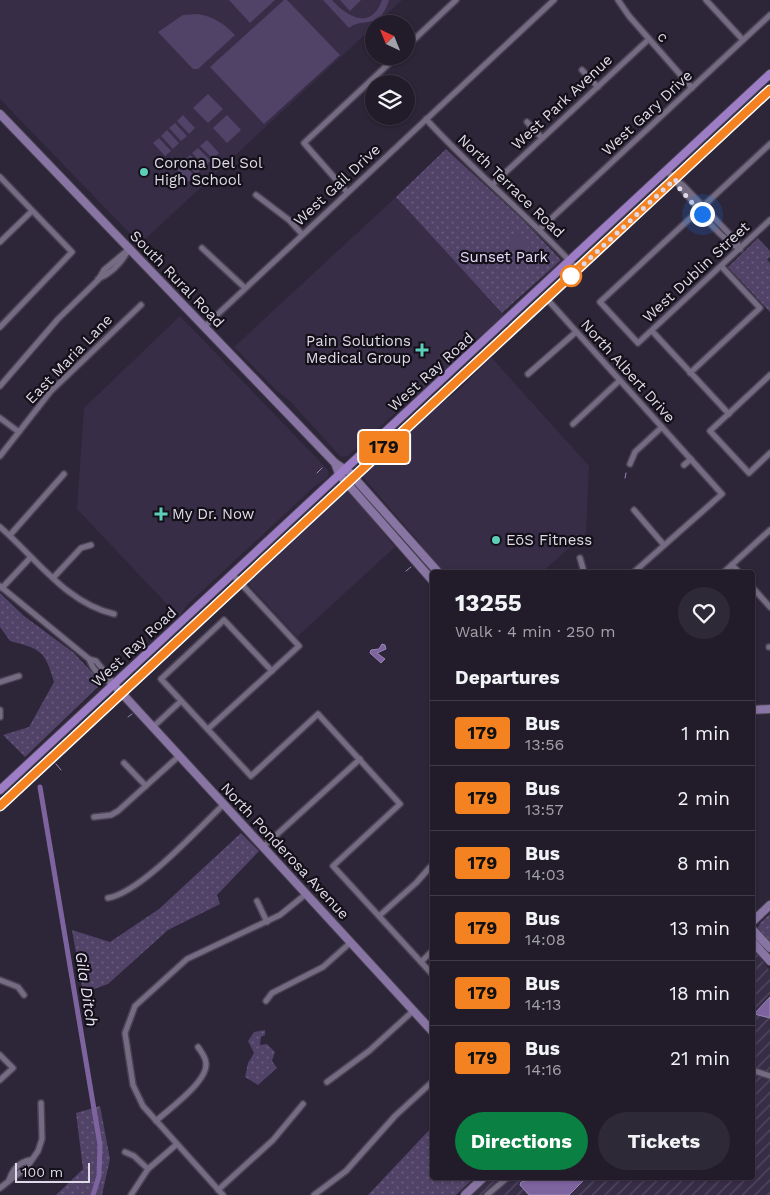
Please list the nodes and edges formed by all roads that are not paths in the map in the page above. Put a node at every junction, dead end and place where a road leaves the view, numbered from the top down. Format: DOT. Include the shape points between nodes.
graph roads {
  1 [pos="456,0"];
  2 [pos="543,0"];
  3 [pos="554,0"];
  4 [pos="618,0"];
  5 [pos="706,0"];
  6 [pos="548,5"];
  7 [pos="770,15"];
  8 [pos="415,39"];
  9 [pos="649,39"];
  10 [pos="743,40"];
  11 [pos="387,65"];
  12 [pos="582,70"];
  13 [pos="770,74"];
  14 [pos="598,87"];
  15 [pos="692,88"];
  16 [pos="770,90"];
  17 [pos="0,114"];
  18 [pos="426,119"];
  19 [pos="527,122"];
  20 [pos="542,138"];
  21 [pos="770,144"];
  22 [pos="667,171"];
  23 [pos="0,177"];
  24 [pos="675,179"];
  25 [pos="493,184"];
  26 [pos="347,192"];
  27 [pos="256,195"];
  28 [pos="701,208"];
  29 [pos="32,210"];
  30 [pos="770,220"];
  31 [pos="540,229"];
  32 [pos="302,234"];
  33 [pos="0,242"];
  34 [pos="202,248"];
  35 [pos="129,249"];
  36 [pos="740,249"];
  37 [pos="571,261"];
  38 [pos="721,266"];
  39 [pos="578,270"];
  40 [pos="245,288"];
  41 [pos="547,299"];
  42 [pos="141,305"];
  43 [pos="0,327"];
  44 [pos="204,327"];
  45 [pos="652,330"];
  46 [pos="576,332"];
  47 [pos="455,369"];
  48 [pos="690,373"];
  49 [pos="528,374"];
  50 [pos="770,375"];
  51 [pos="462,378"];
  52 [pos="619,380"];
  53 [pos="0,386"];
  54 [pos="729,414"];
  55 [pos="0,418"];
  56 [pos="573,424"];
  57 [pos="662,427"];
  58 [pos="19,432"];
  59 [pos="770,453"];
  60 [pos="0,456"];
  61 [pos="691,459"];
  62 [pos="630,464"];
  63 [pos="684,465"];
  64 [pos="64,474"];
  65 [pos="346,475"];
  66 [pos="634,510"];
  67 [pos="0,526"];
  68 [pos="770,530"];
  69 [pos="10,535"];
  70 [pos="91,545"];
  71 [pos="664,545"];
  72 [pos="31,557"];
  73 [pos="580,558"];
  74 [pos="732,565"];
  75 [pos="436,570"];
  76 [pos="583,570"];
  77 [pos="636,570"];
  78 [pos="726,570"];
  79 [pos="737,570"];
  80 [pos="232,574"];
  81 [pos="54,578"];
  82 [pos="430,578"];
  83 [pos="240,582"];
  84 [pos="1,587"];
  85 [pos="755,590"];
  86 [pos="770,607"];
  87 [pos="114,614"];
  88 [pos="272,671"];
  89 [pos="19,676"];
  90 [pos="0,682"];
  91 [pos="117,688"];
  92 [pos="181,701"];
  93 [pos="770,709"];
  94 [pos="0,710"];
  95 [pos="755,710"];
  96 [pos="0,717"];
  97 [pos="153,727"];
  98 [pos="208,729"];
  99 [pos="179,756"];
  100 [pos="360,759"];
  101 [pos="124,763"];
  102 [pos="146,786"];
  103 [pos="0,790"];
  104 [pos="223,805"];
  105 [pos="0,806"];
  106 [pos="94,817"];
  107 [pos="263,847"];
  108 [pos="430,867"];
  109 [pos="306,894"];
  110 [pos="108,898"];
  111 [pos="257,901"];
  112 [pos="770,905"];
  113 [pos="379,916"];
  114 [pos="755,919"];
  115 [pos="267,922"];
  116 [pos="755,932"];
  117 [pos="350,943"];
  118 [pos="755,944"];
  119 [pos="770,948"];
  120 [pos="430,953"];
  121 [pos="770,961"];
  122 [pos="421,962"];
  123 [pos="430,972"];
  124 [pos="0,980"];
  125 [pos="24,995"];
  126 [pos="266,1001"];
  127 [pos="413,1011"];
  128 [pos="430,1029"];
  129 [pos="198,1047"];
  130 [pos="0,1055"];
  131 [pos="755,1071"];
  132 [pos="770,1076"];
  133 [pos="0,1080"];
  134 [pos="327,1082"];
  135 [pos="430,1084"];
  136 [pos="42,1103"];
  137 [pos="303,1104"];
  138 [pos="156,1121"];
  139 [pos="177,1144"];
  140 [pos="125,1152"];
  141 [pos="148,1169"];
  142 [pos="481,1180"];
  143 [pos="505,1180"];
  144 [pos="0,1188"];
  145 [pos="220,1193"];
  146 [pos="131,1195"];
  147 [pos="314,1195"];
  148 [pos="465,1195"];
  149 [pos="487,1195"];
  1 -- 8 [label="street"];
  2 -- 6 [label="street"];
  3 -- 6 [label="street, West Gail Drive"];
  4 -- 9 [label="street, c"];
  5 -- 10 [label="street"];
  6 -- 18 [label="street, West Gail Drive"];
  7 -- 10 [label="street, West Gary Drive"];
  9 -- 14 [label="street, West Park Avenue"];
  9 -- 15 [label="street, c"];
  10 -- 15 [label="street, West Gary Drive"];
  11 -- 26 [label="street" via="304,144"];
  12 -- 14 [label="street"];
  13 -- 22 [label="main road, West Ray Road"];
  14 -- 20 [label="street, West Park Avenue"];
  15 -- 31 [label="street, West Gary Drive"];
  16 -- 24 [label="main road, West Ray Road"];
  17 -- 35 [label="main road, South Rural Road"];
  18 -- 25 [label="street, North Terrace Road" via="460,156"];
  18 -- 26 [label="street, West Gail Drive"];
  19 -- 20 [label="street"];
  20 -- 25 [label="street, West Park Avenue"];
  21 -- 28 [label="street"];
  22 -- 24 [label="street"];
  22 -- 37 [label="main road, West Ray Road"];
  23 -- 29 [label="street"];
  24 -- 28 [label="street" via="683,184"];
  24 -- 39 [label="main road, West Ray Road"];
  25 -- 31 [label="street, North Terrace Road"];
  26 -- 32 [label="street, West Gail Drive"];
  27 -- 32 [label="street"];
  28 -- 36 [label="street" via="732,245"];
  28 -- 45 [label="street, West Dublin Street" via="600,302 638,343"];
  29 -- 33 [label="street"];
  29 -- 43 [label="street" via="72,252"];
  30 -- 36 [label="street, West Dublin Street"];
  31 -- 37 [label="street, North Terrace Road"];
  32 -- 40 [label="street, West Gail Drive"];
  34 -- 40 [label="street"];
  35 -- 44 [label="main road, South Rural Road"];
  35 -- 53 [label="street" via="104,270"];
  36 -- 38 [label="street, West Dublin Street"];
  37 -- 39 [label="street, North Terrace Road"];
  37 -- 47 [label="main road, West Ray Road"];
  38 -- 45 [label="street, West Dublin Street"];
  38 -- 48 [label="street" via="760,308"];
  39 -- 41 [label="main road, West Ray Road"];
  40 -- 44 [label="street, West Gail Drive"];
  41 -- 46 [label="street, North Albert Drive"];
  41 -- 51 [label="main road, West Ray Road"];
  42 -- 58 [label="street, East Maria Lane" via="52,391"];
  44 -- 65 [label="main road, South Rural Road"];
  45 -- 48 [label="street"];
  46 -- 49 [label="street"];
  46 -- 52 [label="street, North Albert Drive"];
  47 -- 51 [label="main road"];
  47 -- 65 [label="main road, West Ray Road"];
  48 -- 54 [label="street"];
  50 -- 54 [label="street"];
  51 -- 65 [label="main road, West Ray Road"];
  52 -- 56 [label="street"];
  52 -- 57 [label="street, North Albert Drive"];
  54 -- 59 [label="street" via="710,431 749,473"];
  55 -- 58 [label="street"];
  57 -- 61 [label="street, North Albert Drive"];
  57 -- 62 [label="street" via="635,452"];
  58 -- 60 [label="street, East Maria Lane"];
  61 -- 63 [label="street"];
  61 -- 71 [label="street, North Albert Drive" via="722,494"];
  64 -- 69 [label="street"];
  65 -- 75 [label="main road"];
  65 -- 80 [label="main road, West Ray Road"];
  65 -- 82 [label="main road"];
  65 -- 83 [label="main road, West Ray Road"];
  66 -- 71 [label="street"];
  67 -- 69 [label="street"];
  68 -- 74 [label="street"];
  69 -- 72 [label="street"];
  70 -- 81 [label="street" via="81,548"];
  71 -- 77 [label="street"];
  72 -- 81 [label="street"];
  72 -- 84 [label="street"];
  73 -- 76 [label="street"];
  74 -- 78 [label="street"];
  74 -- 79 [label="street"];
  80 -- 83 [label="street"];
  80 -- 91 [label="main road, West Ray Road"];
  81 -- 87 [label="street" via="96,610"];
  83 -- 88 [label="street" via="299,646"];
  83 -- 91 [label="main road, West Ray Road"];
  84 -- 91 [label="street" via="88,659 105,681"];
  85 -- 86 [label="street"];
  88 -- 92 [label="street" via="224,620 161,678"];
  88 -- 98 [label="street"];
  89 -- 90 [label="street"];
  91 -- 97 [label="main road, North Ponderosa Avenue"];
  91 -- 103 [label="main road, West Ray Road"];
  91 -- 105 [label="main road, West Ray Road"];
  92 -- 97 [label="street"];
  92 -- 98 [label="street"];
  93 -- 95 [label="main road"];
  94 -- 96 [label="street"];
  97 -- 99 [label="main road, North Ponderosa Avenue"];
  98 -- 100 [label="street" via="251,776 318,714"];
  99 -- 102 [label="street"];
  99 -- 104 [label="main road, North Ponderosa Avenue"];
  100 -- 107 [label="street"];
  100 -- 113 [label="street" via="400,804 334,866"];
  101 -- 102 [label="street"];
  102 -- 106 [label="street" via="118,811"];
  104 -- 107 [label="main road, North Ponderosa Avenue"];
  104 -- 110 [label="street" via="142,880 120,896"];
  107 -- 109 [label="main road, North Ponderosa Avenue"];
  108 -- 113 [label="street"];
  109 -- 115 [label="street" via="287,911"];
  109 -- 117 [label="main road, North Ponderosa Avenue"];
  111 -- 115 [label="street"];
  112 -- 114 [label="main road"];
  113 -- 122 [label="street"];
  115 -- 138 [label="street" via="187,959 140,999 130,1013 125,1033 133,1085 142,1106"];
  116 -- 119 [label="main road"];
  117 -- 126 [label="street" via="323,967 272,993"];
  117 -- 127 [label="main road, North Ponderosa Avenue"];
  118 -- 121 [label="main road"];
  120 -- 122 [label="street"];
  122 -- 123 [label="street"];
  124 -- 125 [label="street" via="18,987"];
  127 -- 128 [label="main road, North Ponderosa Avenue"];
  127 -- 134 [label="street" via="369,1051"];
  129 -- 138 [label="street" via="205,1056 205,1073"];
  130 -- 133 [label="street" via="13,1068"];
  131 -- 132 [label="street"];
  135 -- 147 [label="street" via="390,1121 346,1171"];
  136 -- 144 [label="street" via="42,1139 38,1151 18,1176"];
  137 -- 145 [label="street"];
  138 -- 139 [label="street"];
  139 -- 141 [label="street"];
  139 -- 145 [label="street"];
  140 -- 141 [label="street"];
  141 -- 146 [label="street"];
  142 -- 148 [label="main road"];
  143 -- 149 [label="street"];
}
